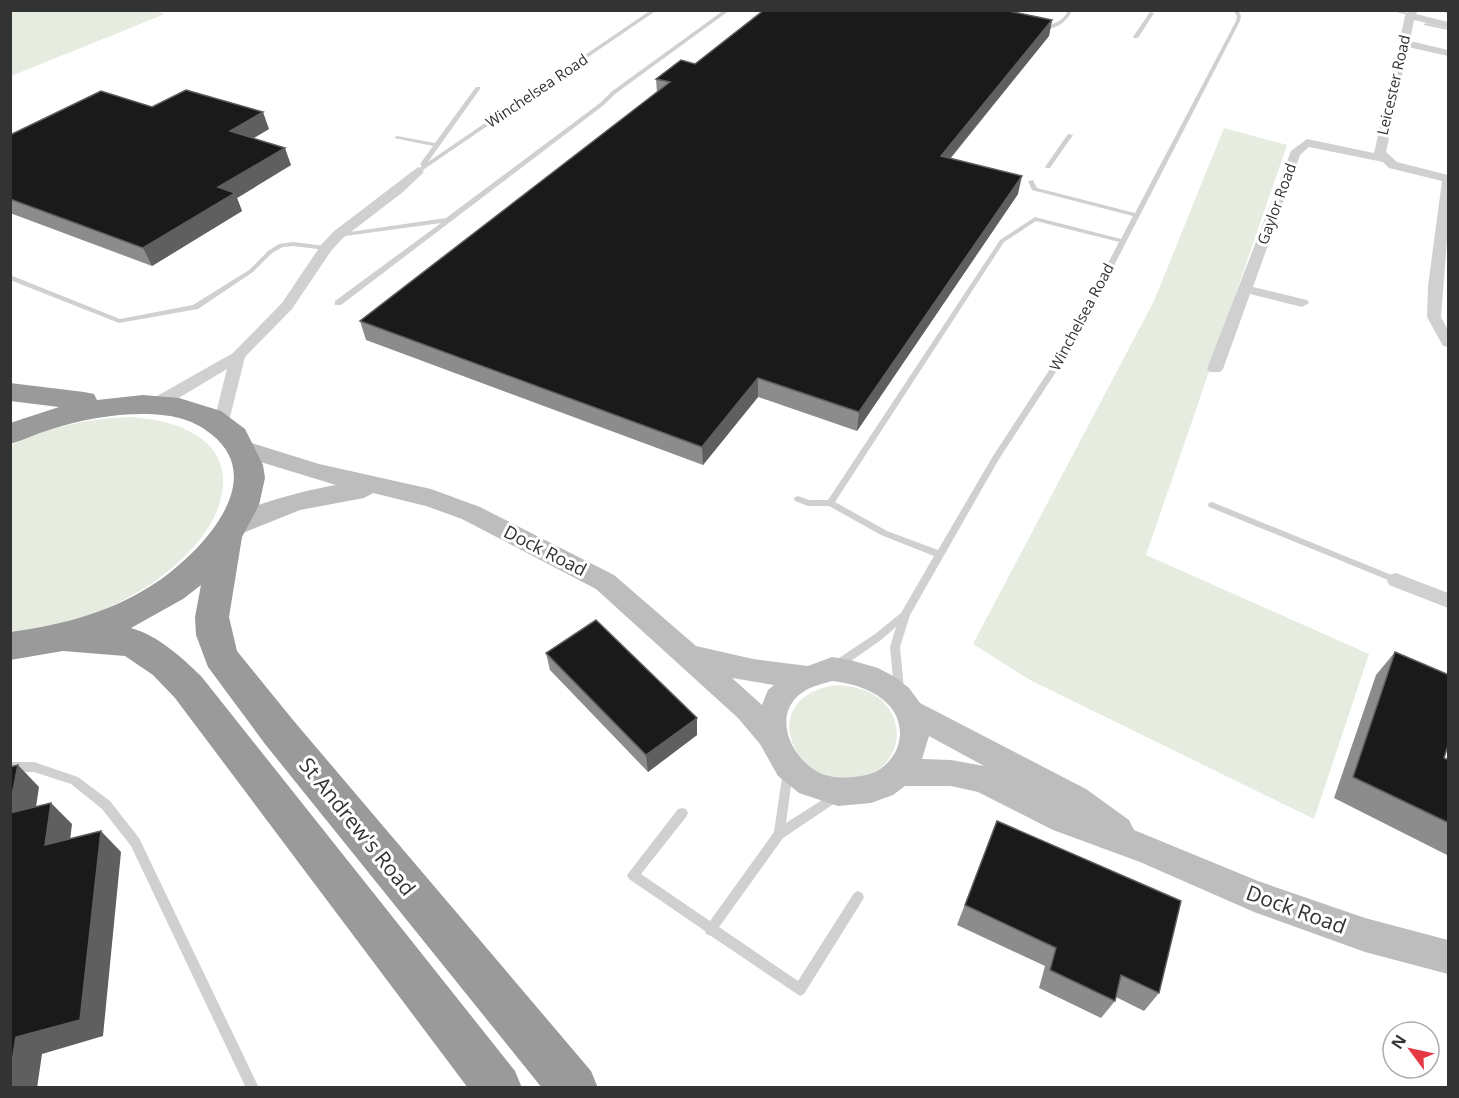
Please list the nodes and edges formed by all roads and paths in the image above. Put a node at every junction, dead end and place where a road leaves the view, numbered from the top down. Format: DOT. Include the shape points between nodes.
graph roads {
  1 [pos="655,10"];
  2 [pos="728,10"];
  3 [pos="1067,10"];
  4 [pos="1235,10"];
  5 [pos="1390,10"];
  6 [pos="1442,10"];
  7 [pos="1152,13"];
  8 [pos="1449,13"];
  9 [pos="1412,14"];
  10 [pos="1031,24"];
  11 [pos="1426,24"];
  12 [pos="1446,26"];
  13 [pos="1136,37"];
  14 [pos="1404,43"];
  15 [pos="1449,53"];
  16 [pos="478,88"];
  17 [pos="1070,135"];
  18 [pos="397,138"];
  19 [pos="437,145"];
  20 [pos="1385,159"];
  21 [pos="1048,167"];
  22 [pos="418,171"];
  23 [pos="1448,179"];
  24 [pos="1031,181"];
  25 [pos="1041,184"];
  26 [pos="1046,192"];
  27 [pos="1137,215"];
  28 [pos="447,219"];
  29 [pos="338,234"];
  30 [pos="1123,241"];
  31 [pos="326,248"];
  32 [pos="10,277"];
  33 [pos="1245,289"];
  34 [pos="338,303"];
  35 [pos="1302,303"];
  36 [pos="1449,343"];
  37 [pos="238,356"];
  38 [pos="1215,369"];
  39 [pos="10,392"];
  40 [pos="146,404"];
  41 [pos="221,425"];
  42 [pos="10,434"];
  43 [pos="242,448"];
  44 [pos="376,487"];
  45 [pos="798,499"];
  46 [pos="830,503"];
  47 [pos="1212,505"];
  48 [pos="229,533"];
  49 [pos="940,555"];
  50 [pos="1396,580"];
  51 [pos="1449,601"];
  52 [pos="905,615"];
  53 [pos="66,638"];
  54 [pos="10,646"];
  55 [pos="690,657"];
  56 [pos="832,669"];
  57 [pos="804,676"];
  58 [pos="904,704"];
  59 [pos="770,735"];
  60 [pos="10,766"];
  61 [pos="789,769"];
  62 [pos="900,772"];
  63 [pos="841,793"];
  64 [pos="682,813"];
  65 [pos="779,834"];
  66 [pos="1148,850"];
  67 [pos="858,897"];
  68 [pos="710,930"];
  69 [pos="1449,957"];
  70 [pos="493,1083"];
  71 [pos="253,1088"];
  72 [pos="574,1088"];
  1 -- 22 [label="lane, Winchelsea Road"];
  2 -- 28 [label="lane"];
  3 -- 10 [label="lane" via="1068,17 1057,26 1042,28"];
  4 -- 27 [label="lane, Winchelsea Road" via="1238,21"];
  5 -- 9 [label="lane"];
  6 -- 8 [label="lane"];
  7 -- 13 [label="lane"];
  9 -- 12 [label="street"];
  9 -- 14 [label="street, Leicester Road"];
  11 -- 12 [label="lane"];
  14 -- 15 [label="street"];
  14 -- 20 [label="street, Leicester Road" via="1380,146"];
  16 -- 19 [label="lane"];
  17 -- 21 [label="lane"];
  18 -- 19 [label="lane"];
  19 -- 22 [label="lane"];
  20 -- 23 [label="street" via="1399,167"];
  20 -- 33 [label="street, Gaylor Road" via="1307,143 1295,154"];
  22 -- 29 [label="street"];
  23 -- 36 [label="street" via="1434,316"];
  24 -- 26 [label="lane" via="1034,189"];
  25 -- 26 [label="lane"];
  26 -- 27 [label="lane" via="1061,192"];
  27 -- 30 [label="lane, Winchelsea Road"];
  28 -- 29 [label="lane"];
  28 -- 34 [label="lane"];
  29 -- 31 [label="street"];
  30 -- 46 [label="lane" via="1035,219 1002,241"];
  30 -- 49 [label="lane, Winchelsea Road" via="1059,363 996,458"];
  31 -- 32 [label="lane" via="281,245 251,271 195,307 119,321"];
  31 -- 37 [label="street" via="287,306"];
  33 -- 35 [label="street"];
  33 -- 38 [label="street"];
  37 -- 40 [label="street"];
  37 -- 41 [label="street"];
  39 -- 40 [label="highway" via="65,401"];
  40 -- 41 [label="highway" via="197,413"];
  40 -- 42 [label="highway" via="79,410"];
  41 -- 43 [label="highway"];
  43 -- 44 [label="street, Dock Road"];
  43 -- 48 [label="highway" via="249,485 244,506"];
  44 -- 48 [label="street, Dock Road" via="290,502"];
  44 -- 55 [label="street, Dock Road" via="400,489 471,513 605,582"];
  45 -- 46 [label="lane"];
  46 -- 49 [label="lane" via="884,533"];
  47 -- 50 [label="lane"];
  48 -- 53 [label="highway" via="202,565 171,590 133,612"];
  48 -- 72 [label="highway, St Andrew's Road" via="212,617 222,657 279,732"];
  49 -- 52 [label="lane, Winchelsea Road"];
  50 -- 51 [label="street"];
  52 -- 56 [label="lane, Winchelsea Road"];
  52 -- 58 [label="lane, Winchelsea Road" via="895,647"];
  53 -- 54 [label="highway"];
  53 -- 70 [label="highway" via="132,642 166,665 188,687"];
  55 -- 57 [label="street, Dock Road"];
  55 -- 59 [label="street, Dock Road" via="748,709"];
  56 -- 57 [label="street, Dock Road"];
  56 -- 58 [label="street, Dock Road" via="877,678"];
  57 -- 59 [label="street, Dock Road" via="777,700"];
  58 -- 62 [label="street" via="915,732 911,753"];
  58 -- 66 [label="street, Dock Road" via="1075,800"];
  59 -- 61 [label="street, Dock Road"];
  60 -- 71 [label="lane" via="34,767 74,780 106,805 135,842"];
  61 -- 63 [label="street, Dock Road" via="813,785"];
  61 -- 65 [label="lane"];
  62 -- 63 [label="street, Dock Road" via="874,789"];
  62 -- 66 [label="street, Dock Road" via="983,778 1064,820"];
  63 -- 65 [label="lane"];
  64 -- 68 [label="lane" via="633,875"];
  65 -- 68 [label="lane"];
  66 -- 69 [label="street, Dock Road" via="1254,896 1354,931"];
  67 -- 68 [label="lane" via="800,990"];
}
